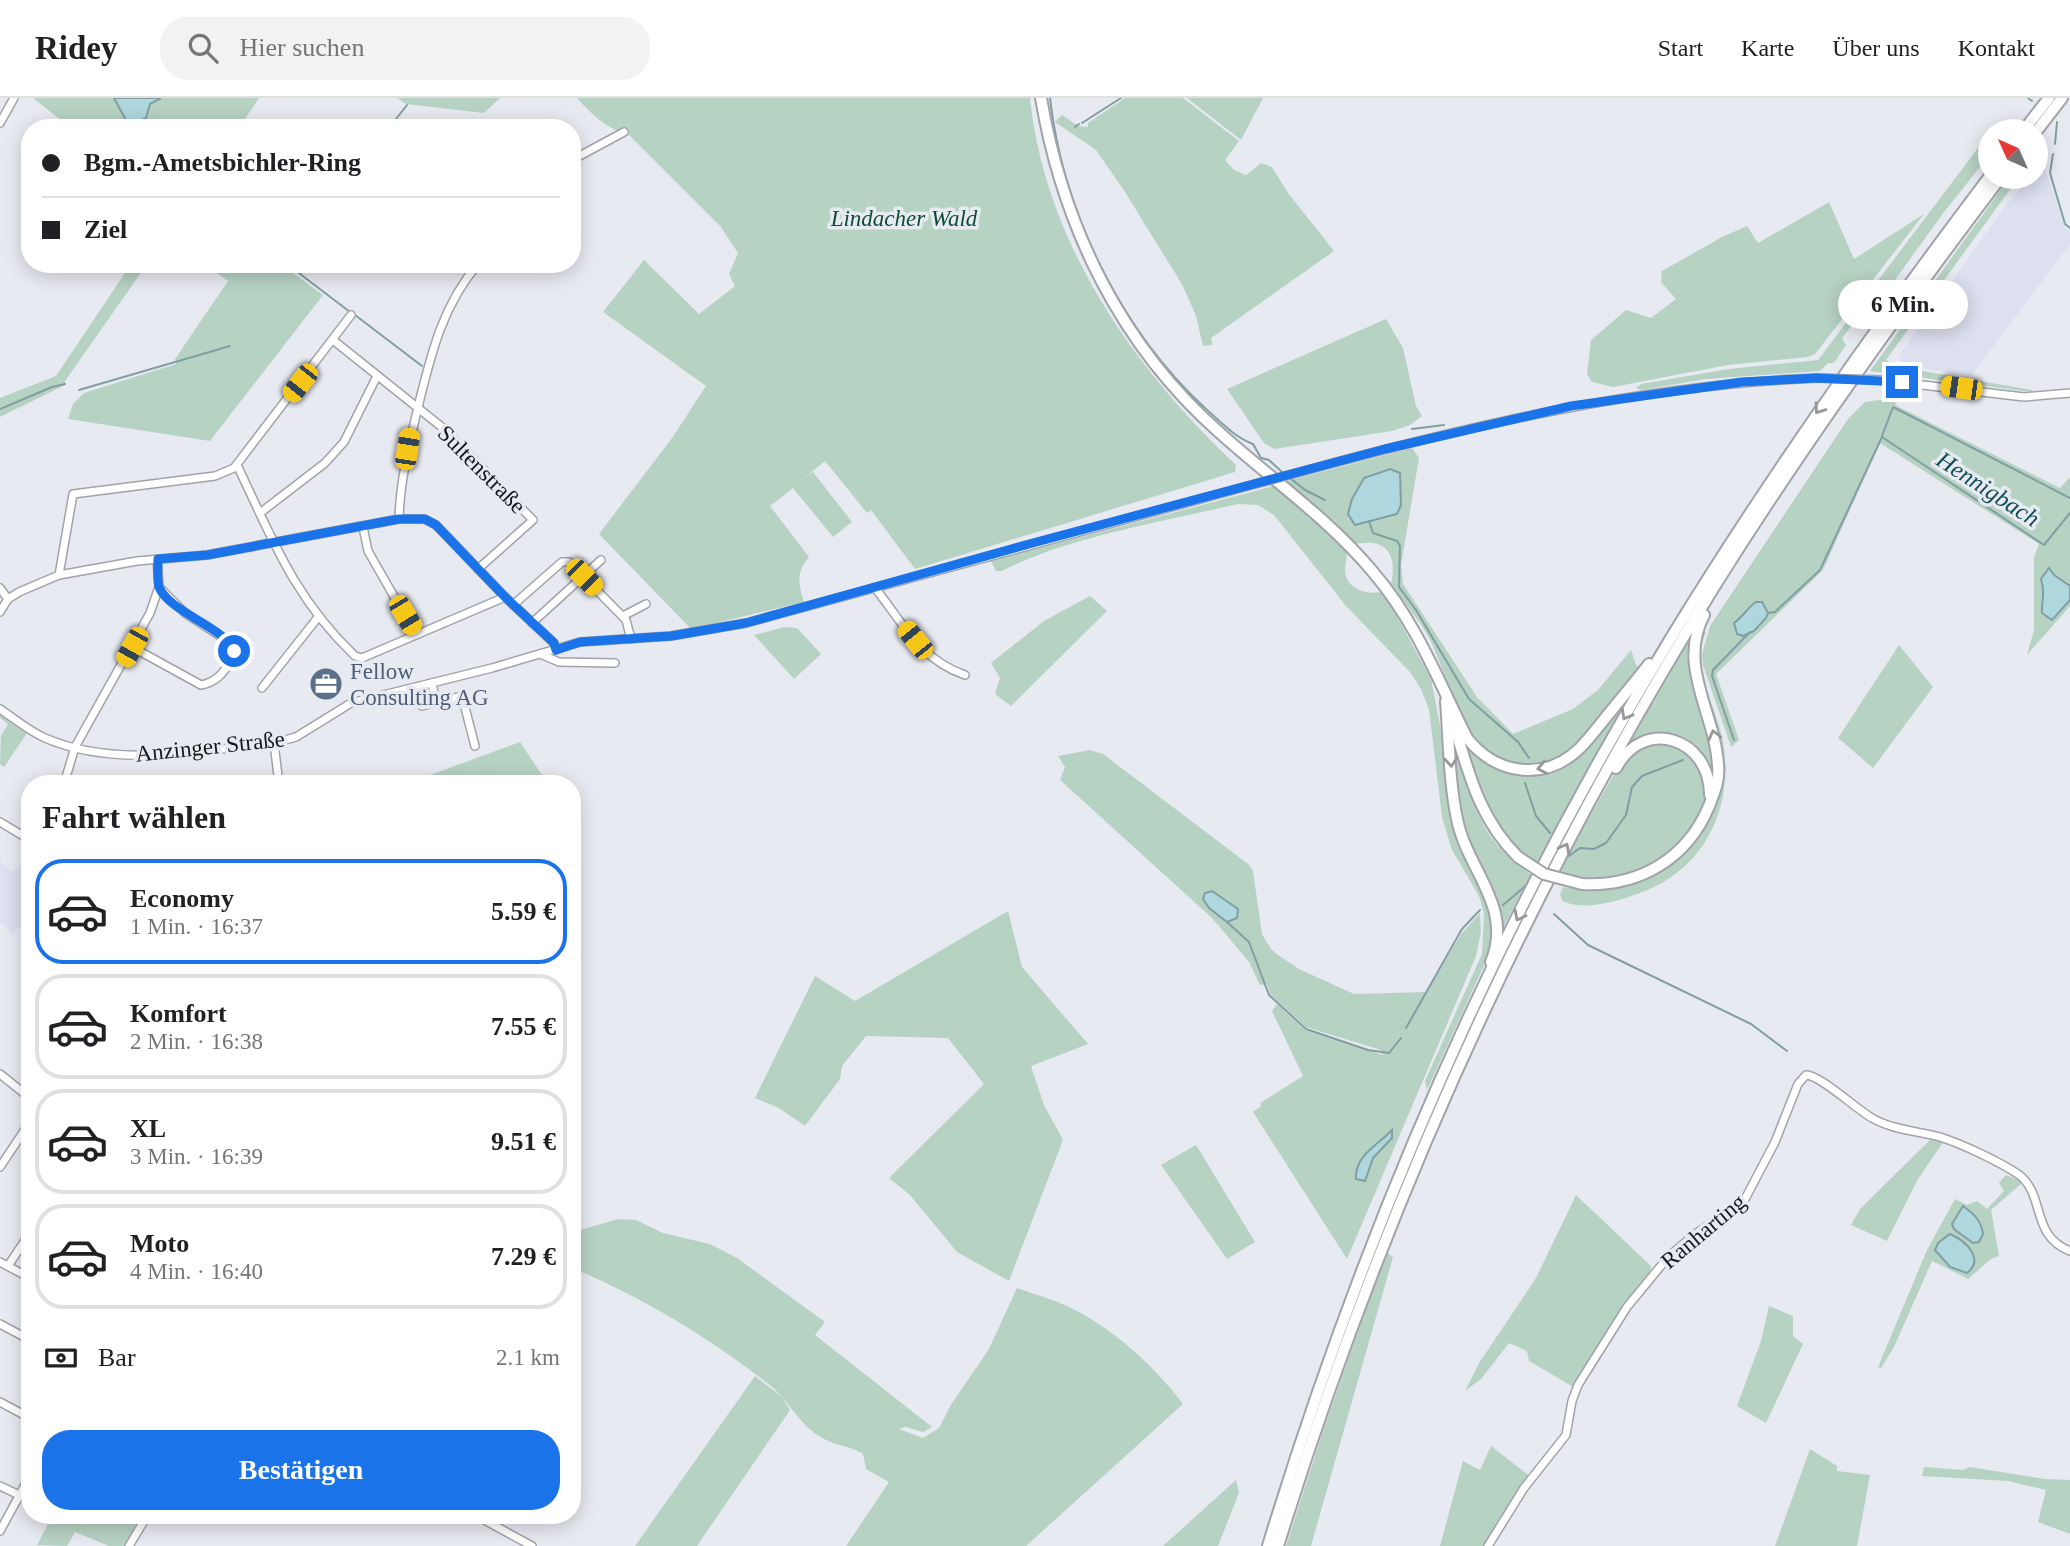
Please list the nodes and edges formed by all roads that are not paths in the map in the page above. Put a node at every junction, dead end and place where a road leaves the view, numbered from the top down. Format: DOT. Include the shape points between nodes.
graph roads {
  1 [pos="14,98"];
  2 [pos="1041,98"];
  3 [pos="2049,98"];
  4 [pos="2062,98"];
  5 [pos="2032,119"];
  6 [pos="2046,119"];
  7 [pos="0,123"];
  8 [pos="624,132"];
  9 [pos="581,155"];
  10 [pos="1980,189"];
  11 [pos="1992,189"];
  12 [pos="471,273"];
  13 [pos="351,315"];
  14 [pos="332,340"];
  15 [pos="377,376"];
  16 [pos="2070,394"];
  17 [pos="418,407"];
  18 [pos="237,465"];
  19 [pos="260,513"];
  20 [pos="399,519"];
  21 [pos="363,527"];
  22 [pos="272,543"];
  23 [pos="158,559"];
  24 [pos="601,560"];
  25 [pos="478,569"];
  26 [pos="59,575"];
  27 [pos="584,577"];
  28 [pos="0,587"];
  29 [pos="159,587"];
  30 [pos="875,588"];
  31 [pos="1712,590"];
  32 [pos="505,597"];
  33 [pos="8,599"];
  34 [pos="646,604"];
  35 [pos="513,605"];
  36 [pos="0,612"];
  37 [pos="623,616"];
  38 [pos="319,617"];
  39 [pos="532,623"];
  40 [pos="416,635"];
  41 [pos="1673,635"];
  42 [pos="631,639"];
  43 [pos="132,647"];
  44 [pos="556,650"];
  45 [pos="540,654"];
  46 [pos="615,663"];
  47 [pos="965,675"];
  48 [pos="432,683"];
  49 [pos="262,688"];
  50 [pos="1445,694"];
  51 [pos="436,703"];
  52 [pos="422,706"];
  53 [pos="0,709"];
  54 [pos="274,743"];
  55 [pos="475,746"];
  56 [pos="75,747"];
  57 [pos="67,775"];
  58 [pos="278,775"];
  59 [pos="1595,791"];
  60 [pos="1710,802"];
  61 [pos="0,822"];
  62 [pos="21,835"];
  63 [pos="1484,988"];
  64 [pos="0,1074"];
  65 [pos="21,1091"];
  66 [pos="21,1135"];
  67 [pos="1,1164"];
  68 [pos="21,1246"];
  69 [pos="2070,1251"];
  70 [pos="0,1262"];
  71 [pos="8,1266"];
  72 [pos="21,1273"];
  73 [pos="0,1324"];
  74 [pos="21,1335"];
  75 [pos="0,1402"];
  76 [pos="21,1413"];
  77 [pos="0,1486"];
  78 [pos="21,1492"];
  79 [pos="19,1495"];
  80 [pos="142,1524"];
  81 [pos="492,1524"];
  82 [pos="0,1531"];
  83 [pos="129,1546"];
  84 [pos="532,1546"];
  85 [pos="1268,1546"];
  86 [pos="1278,1546"];
  87 [pos="1488,1546"];
  1 -- 7 [label="street"];
  2 -- 50 [label="highway" via="1059,179 1076,229 1133,335 1200,416 1314,513 1370,568 1414,629"];
  3 -- 5 [label="highway"];
  4 -- 6 [label="highway"];
  8 -- 9 [label="street"];
  10 -- 41 [label="highway, one-way" via="1818,411"];
  11 -- 31 [label="highway" via="1851,382"];
  12 -- 17 [label="street" via="445,316"];
  13 -- 14 [label="street"];
  14 -- 15 [label="street, Sultenstraße"];
  14 -- 18 [label="street"];
  15 -- 17 [label="street, Sultenstraße"];
  15 -- 19 [label="street" via="344,442 325,463"];
  16 -- 30 [label="street, Anzinger Straße, bridge" via="2024,397 1880,380 1817,378 1700,386 1578,405 1311,468"];
  17 -- 20 [label="street" via="410,430"];
  17 -- 25 [label="street, Sultenstraße" via="533,520"];
  18 -- 19 [label="street"];
  18 -- 26 [label="street" via="215,476 74,494"];
  19 -- 22 [label="street"];
  20 -- 21 [label="street"];
  20 -- 25 [label="street" via="430,521"];
  21 -- 22 [label="street"];
  21 -- 40 [label="street" via="368,551"];
  22 -- 23 [label="street"];
  22 -- 38 [label="street"];
  23 -- 26 [label="street"];
  23 -- 29 [label="street"];
  24 -- 27 [label="street"];
  25 -- 32 [label="street"];
  26 -- 33 [label="street"];
  27 -- 35 [label="street" via="569,562 562,562"];
  27 -- 37 [label="street"];
  27 -- 39 [label="street"];
  28 -- 33 [label="street"];
  29 -- 43 [label="street"];
  29 -- 43 [label="street" via="185,612 231,643 234,658 218,679 201,685"];
  30 -- 42 [label="street, Anzinger Straße" via="746,623"];
  30 -- 47 [label="street" via="924,651 944,667"];
  31 -- 59 [label="highway"];
  60 -- 31 [label="highway, one-way" via="1719,769 1716,739 1693,658"];
  32 -- 35 [label="street"];
  32 -- 40 [label="street"];
  33 -- 36 [label="street"];
  34 -- 37 [label="street"];
  35 -- 39 [label="street"];
  37 -- 42 [label="street"];
  38 -- 40 [label="street" via="358,658"];
  38 -- 49 [label="street"];
  39 -- 44 [label="street"];
  41 -- 50 [label="highway, one-way" via="1581,748 1547,768 1520,770 1484,756 1467,738"];
  41 -- 63 [label="highway, one-way" via="1557,841"];
  42 -- 44 [label="street, Anzinger Straße" via="580,642"];
  43 -- 56 [label="street"];
  44 -- 45 [label="street, Anzinger Straße"];
  45 -- 46 [label="street, Anzinger Straße" via="559,662"];
  45 -- 48 [label="street, Anzinger Straße"];
  48 -- 51 [label="street"];
  48 -- 54 [label="street, Anzinger Straße" via="351,703 304,732"];
  50 -- 60 [label="highway, bridge" via="1481,807 1493,829 1518,857 1544,874 1582,884 1633,879 1663,865 1687,844"];
  50 -- 63 [label="highway, one-way" via="1460,835 1496,911 1495,944"];
  51 -- 52 [label="street"];
  51 -- 55 [label="street" via="462,696"];
  53 -- 56 [label="street, Anzinger Straße" via="43,737"];
  54 -- 56 [label="street, Anzinger Straße" via="131,755"];
  54 -- 58 [label="street"];
  56 -- 57 [label="street"];
  59 -- 60 [label="highway" via="1633,747 1665,738 1685,745 1700,758 1708,774"];
  86 -- 59 [label="highway, one-way" via="1360,1305 1424,1146 1512,953"];
  61 -- 62 [label="street"];
  63 -- 85 [label="highway" via="1350,1301"];
  64 -- 65 [label="street"];
  66 -- 67 [label="street"];
  68 -- 71 [label="street"];
  69 -- 87 [label="street, Ranharting" via="2046,1234 2019,1175 1950,1141 1882,1123 1815,1076 1806,1075 1744,1201 1669,1256 1627,1307 1578,1385 1566,1435 1524,1488"];
  70 -- 71 [label="street"];
  71 -- 72 [label="street"];
  73 -- 74 [label="street"];
  75 -- 76 [label="street"];
  77 -- 79 [label="street"];
  78 -- 79 [label="street"];
  79 -- 82 [label="street"];
  80 -- 83 [label="street"];
  81 -- 84 [label="street"];
}
